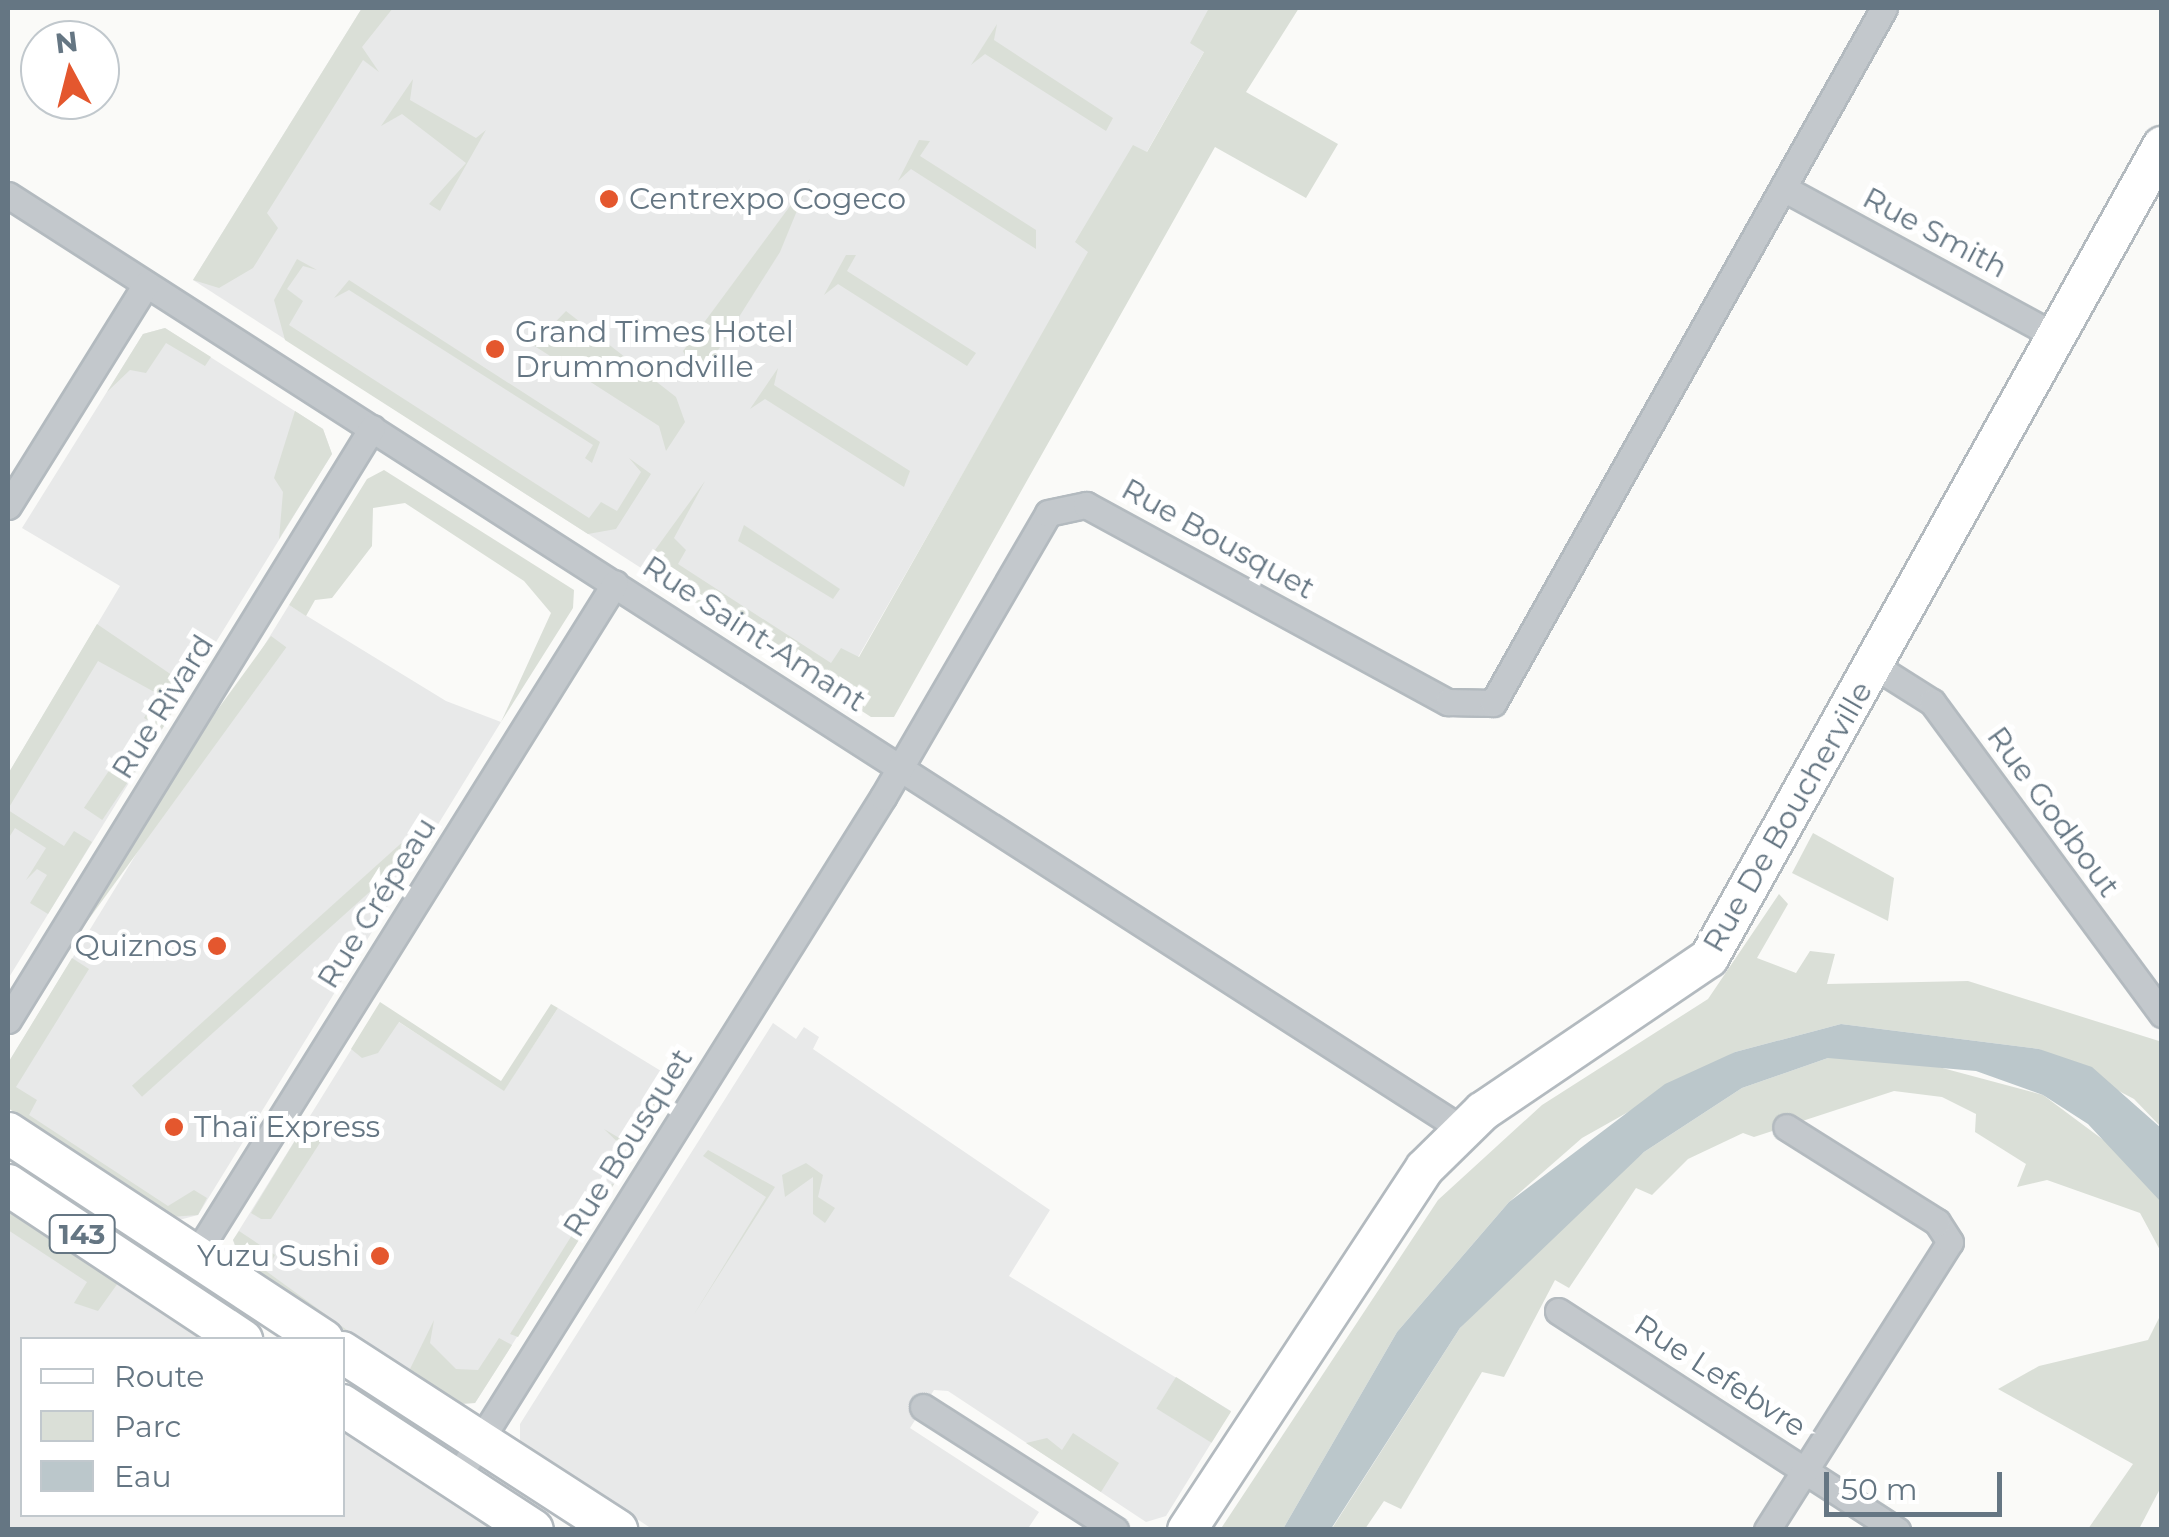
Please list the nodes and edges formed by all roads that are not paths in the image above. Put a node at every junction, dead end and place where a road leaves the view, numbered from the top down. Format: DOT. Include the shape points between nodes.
graph roads {
  1 [pos="1884,8"];
  2 [pos="2162,146"];
  3 [pos="1783,188"];
  4 [pos="8,195"];
  5 [pos="146,284"];
  6 [pos="2056,336"];
  7 [pos="372,428"];
  8 [pos="8,506"];
  9 [pos="615,582"];
  10 [pos="1875,666"];
  11 [pos="900,767"];
  12 [pos="2162,1014"];
  13 [pos="8,1020"];
  14 [pos="1786,1127"];
  15 [pos="1462,1129"];
  16 [pos="8,1132"];
  17 [pos="8,1186"];
  18 [pos="195,1256"];
  19 [pos="1558,1311"];
  20 [pos="237,1337"];
  21 [pos="318,1337"];
  22 [pos="345,1354"];
  23 [pos="345,1407"];
  24 [pos="923,1407"];
  25 [pos="480,1441"];
  26 [pos="1806,1470"];
  27 [pos="456,1478"];
  28 [pos="534,1530"];
  29 [pos="617,1530"];
  30 [pos="1116,1530"];
  31 [pos="1188,1530"];
  32 [pos="1767,1530"];
  33 [pos="1897,1530"];
  1 -- 3 [label="street, Rue Bousquet"];
  2 -- 6 [label="street, Rue De Boucherville"];
  3 -- 6 [label="street, Rue Smith"];
  3 -- 11 [label="street, Rue Bousquet" via="1492,703 1448,702 1068,503 1039,524"];
  4 -- 5 [label="street, Rue Saint-Amant"];
  5 -- 7 [label="street, Rue Saint-Amant"];
  5 -- 8 [label="street"];
  6 -- 10 [label="street, Rue De Boucherville"];
  7 -- 9 [label="street, Rue Saint-Amant"];
  7 -- 13 [label="street, Rue Rivard"];
  9 -- 11 [label="street, Rue Saint-Amant"];
  9 -- 18 [label="street, Rue Crépeau"];
  10 -- 12 [label="street, Rue Godbout" via="1932,702"];
  10 -- 15 [label="street, Rue De Boucherville" via="1709,958"];
  11 -- 15 [label="street, Rue Saint-Amant"];
  11 -- 25 [label="street, Rue Bousquet"];
  14 -- 26 [label="street" via="1949,1234 1936,1272"];
  15 -- 31 [label="street, Rue De Boucherville" via="1401,1196"];
  16 -- 18 [label="main road, 143"];
  17 -- 20 [label="main road, 143"];
  18 -- 21 [label="main road, 143"];
  19 -- 26 [label="street, Rue Lefebvre"];
  22 -- 25 [label="main road"];
  23 -- 27 [label="main road"];
  24 -- 30 [label="street"];
  25 -- 27 [label="street, Rue Bousquet"];
  25 -- 29 [label="main road"];
  26 -- 32 [label="street"];
  26 -- 33 [label="street, Rue Lefebvre"];
  27 -- 28 [label="main road"];
}
